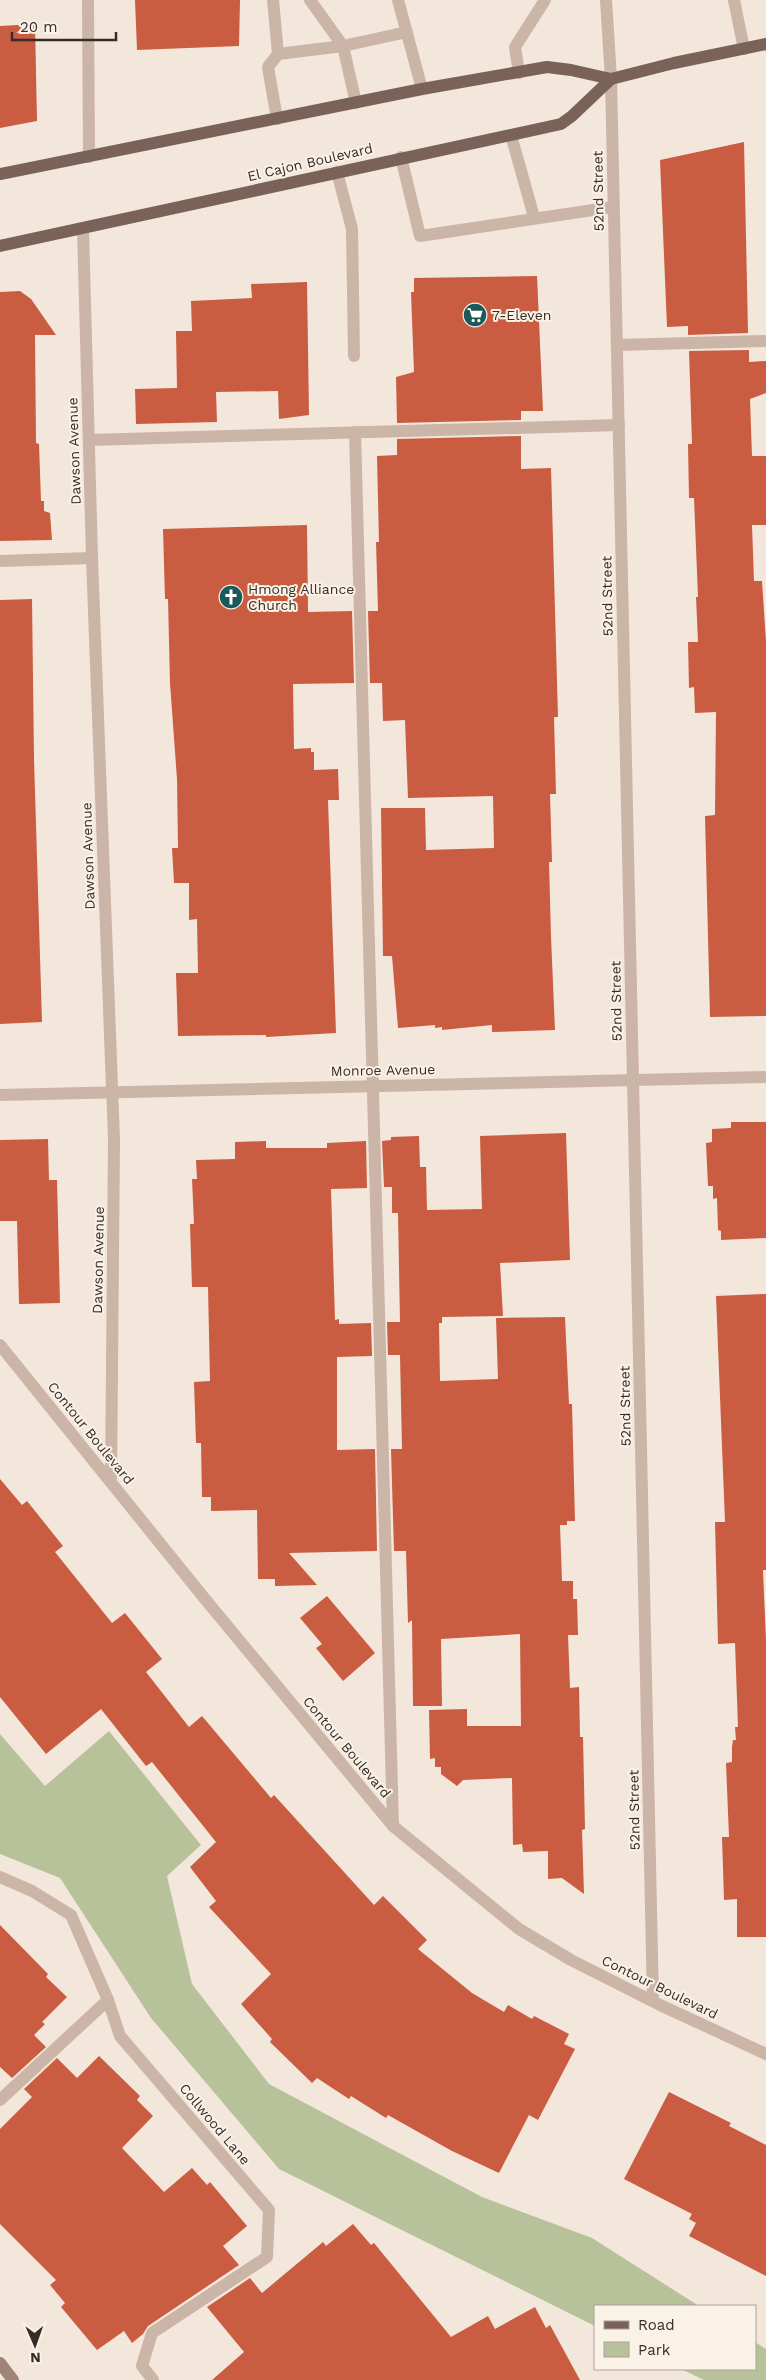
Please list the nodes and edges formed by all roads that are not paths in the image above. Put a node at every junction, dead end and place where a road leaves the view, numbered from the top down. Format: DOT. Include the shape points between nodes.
graph roads {
  1 [pos="88,0"];
  2 [pos="273,0"];
  3 [pos="310,0"];
  4 [pos="398,0"];
  5 [pos="545,0"];
  6 [pos="606,0"];
  7 [pos="734,0"];
  8 [pos="407,32"];
  9 [pos="766,44"];
  10 [pos="343,46"];
  11 [pos="744,49"];
  12 [pos="278,54"];
  13 [pos="519,73"];
  14 [pos="611,80"];
  15 [pos="422,90"];
  16 [pos="356,103"];
  17 [pos="277,119"];
  18 [pos="511,134"];
  19 [pos="89,157"];
  20 [pos="401,157"];
  21 [pos="337,172"];
  22 [pos="0,174"];
  23 [pos="614,207"];
  24 [pos="534,218"];
  25 [pos="82,229"];
  26 [pos="0,246"];
  27 [pos="766,341"];
  28 [pos="617,345"];
  29 [pos="354,356"];
  30 [pos="619,425"];
  31 [pos="355,432"];
  32 [pos="89,440"];
  33 [pos="92,558"];
  34 [pos="0,561"];
  35 [pos="766,1076"];
  36 [pos="633,1080"];
  37 [pos="374,1085"];
  38 [pos="112,1092"];
  39 [pos="0,1095"];
  40 [pos="0,1345"];
  41 [pos="111,1481"];
  42 [pos="393,1826"];
  43 [pos="0,1876"];
  44 [pos="108,2000"];
  45 [pos="653,2001"];
  46 [pos="766,2054"];
  47 [pos="0,2100"];
  48 [pos="0,2363"];
  49 [pos="12,2380"];
  50 [pos="154,2380"];
  1 -- 19 [label="street"];
  2 -- 12 [label="street"];
  3 -- 10 [label="street"];
  4 -- 8 [label="street"];
  5 -- 13 [label="street" via="515,47"];
  6 -- 14 [label="street, 52nd Street"];
  7 -- 11 [label="street"];
  8 -- 10 [label="street"];
  8 -- 15 [label="street"];
  9 -- 11 [label="main road, El Cajon Boulevard"];
  10 -- 12 [label="street"];
  10 -- 16 [label="street"];
  11 -- 14 [label="main road, El Cajon Boulevard"];
  12 -- 17 [label="street" via="268,67"];
  13 -- 14 [label="main road, El Cajon Boulevard" via="547,67"];
  13 -- 15 [label="main road, El Cajon Boulevard"];
  14 -- 18 [label="main road, El Cajon Boulevard" via="561,124"];
  14 -- 23 [label="street, 52nd Street"];
  15 -- 16 [label="main road, El Cajon Boulevard"];
  16 -- 17 [label="main road, El Cajon Boulevard"];
  17 -- 19 [label="main road, El Cajon Boulevard"];
  18 -- 20 [label="main road, El Cajon Boulevard"];
  18 -- 24 [label="street"];
  19 -- 22 [label="main road, El Cajon Boulevard"];
  20 -- 21 [label="main road, El Cajon Boulevard"];
  20 -- 24 [label="street" via="420,236"];
  21 -- 25 [label="main road, El Cajon Boulevard"];
  21 -- 29 [label="street" via="352,229"];
  23 -- 24 [label="street"];
  23 -- 28 [label="street, 52nd Street"];
  25 -- 26 [label="main road, El Cajon Boulevard"];
  25 -- 32 [label="street, Dawson Avenue"];
  27 -- 28 [label="street"];
  28 -- 30 [label="street, 52nd Street"];
  30 -- 31 [label="street"];
  30 -- 36 [label="street, 52nd Street"];
  31 -- 32 [label="street"];
  31 -- 37 [label="street"];
  32 -- 33 [label="street, Dawson Avenue"];
  33 -- 34 [label="street"];
  33 -- 38 [label="street, Dawson Avenue"];
  35 -- 36 [label="street, Monroe Avenue"];
  36 -- 37 [label="street, Monroe Avenue"];
  36 -- 45 [label="street, 52nd Street"];
  37 -- 38 [label="street, Monroe Avenue"];
  37 -- 42 [label="street"];
  38 -- 39 [label="street, Monroe Avenue"];
  38 -- 41 [label="street, Dawson Avenue"];
  40 -- 41 [label="street, Contour Boulevard"];
  41 -- 42 [label="street, Contour Boulevard" via="204,1599"];
  42 -- 45 [label="street, Contour Boulevard" via="520,1929 572,1960"];
  43 -- 44 [label="street, Collwood Lane" via="71,1915"];
  44 -- 47 [label="street"];
  44 -- 50 [label="street, Collwood Lane" via="120,2036 269,2210 267,2257 152,2333 142,2366"];
  45 -- 46 [label="street, Contour Boulevard"];
  48 -- 49 [label="main road"];
}
